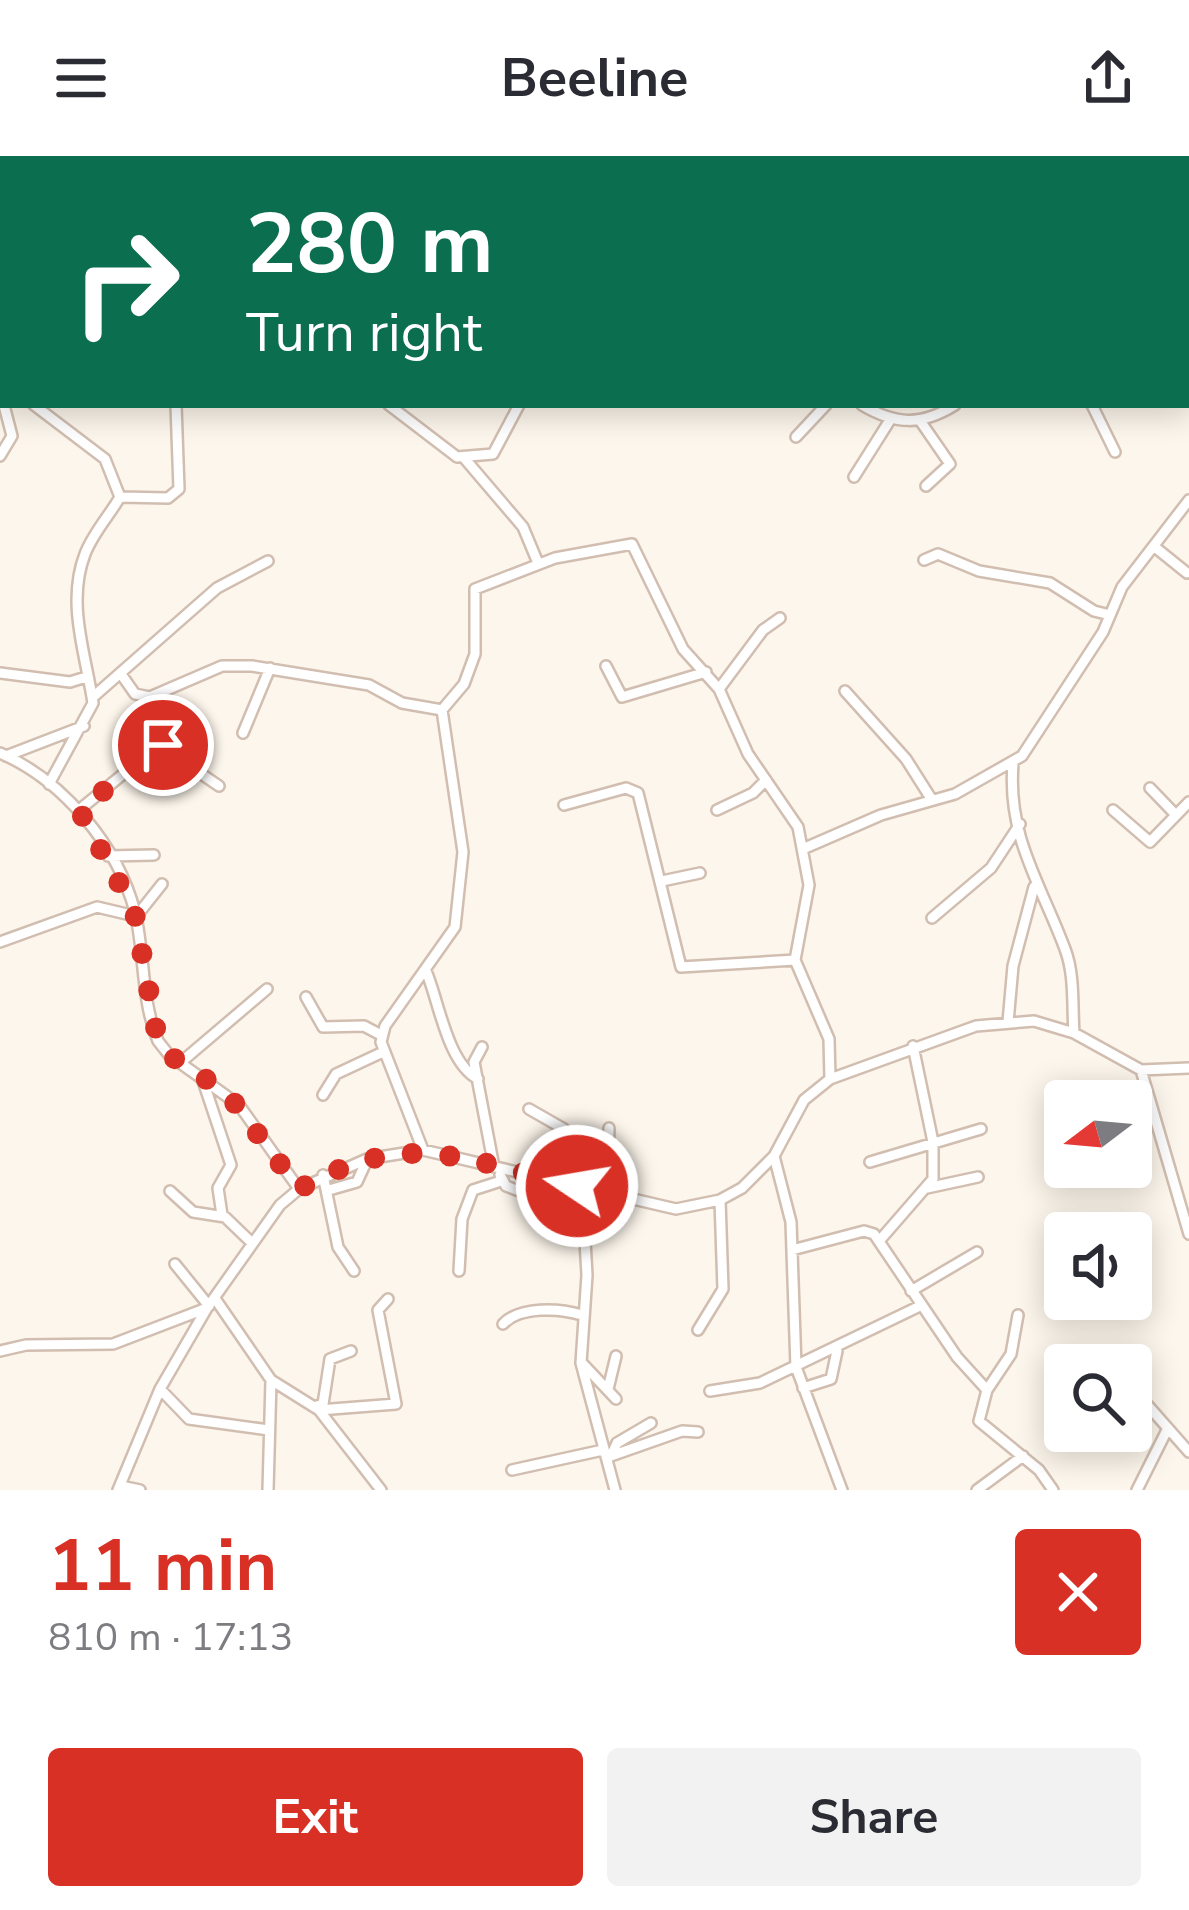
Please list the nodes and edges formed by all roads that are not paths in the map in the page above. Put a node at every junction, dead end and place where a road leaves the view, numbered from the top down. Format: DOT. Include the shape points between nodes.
graph roads {
  1 [pos="5,408"];
  2 [pos="38,408"];
  3 [pos="176,408"];
  4 [pos="392,408"];
  5 [pos="517,408"];
  6 [pos="823,408"];
  7 [pos="868,408"];
  8 [pos="949,408"];
  9 [pos="1093,408"];
  10 [pos="890,420"];
  11 [pos="921,422"];
  12 [pos="796,437"];
  13 [pos="1115,452"];
  14 [pos="0,456"];
  15 [pos="465,459"];
  16 [pos="854,477"];
  17 [pos="926,486"];
  18 [pos="120,497"];
  19 [pos="1189,500"];
  20 [pos="1156,548"];
  21 [pos="924,560"];
  22 [pos="268,561"];
  23 [pos="538,563"];
  24 [pos="1187,573"];
  25 [pos="1110,615"];
  26 [pos="780,618"];
  27 [pos="606,666"];
  28 [pos="270,668"];
  29 [pos="706,672"];
  30 [pos="0,673"];
  31 [pos="121,674"];
  32 [pos="86,677"];
  33 [pos="719,688"];
  34 [pos="845,691"];
  35 [pos="93,697"];
  36 [pos="442,710"];
  37 [pos="84,726"];
  38 [pos="243,733"];
  39 [pos="42,743"];
  40 [pos="65,751"];
  41 [pos="3,755"];
  42 [pos="1012,764"];
  43 [pos="766,780"];
  44 [pos="49,784"];
  45 [pos="219,786"];
  46 [pos="1150,788"];
  47 [pos="932,800"];
  48 [pos="1189,802"];
  49 [pos="564,805"];
  50 [pos="79,810"];
  51 [pos="717,810"];
  52 [pos="1113,810"];
  53 [pos="1175,814"];
  54 [pos="1020,824"];
  55 [pos="806,848"];
  56 [pos="154,855"];
  57 [pos="108,856"];
  58 [pos="700,873"];
  59 [pos="662,880"];
  60 [pos="162,884"];
  61 [pos="1035,886"];
  62 [pos="135,917"];
  63 [pos="932,918"];
  64 [pos="0,942"];
  65 [pos="795,959"];
  66 [pos="426,971"];
  67 [pos="267,988"];
  68 [pos="306,997"];
  69 [pos="1008,1022"];
  70 [pos="1074,1033"];
  71 [pos="382,1035"];
  72 [pos="914,1046"];
  73 [pos="482,1047"];
  74 [pos="383,1052"];
  75 [pos="180,1063"];
  76 [pos="1189,1068"];
  77 [pos="1141,1070"];
  78 [pos="201,1077"];
  79 [pos="478,1079"];
  80 [pos="830,1079"];
  81 [pos="322,1095"];
  82 [pos="529,1109"];
  83 [pos="609,1128"];
  84 [pos="981,1129"];
  85 [pos="934,1142"];
  86 [pos="423,1150"];
  87 [pos="774,1156"];
  88 [pos="368,1160"];
  89 [pos="869,1162"];
  90 [pos="498,1172"];
  91 [pos="323,1175"];
  92 [pos="978,1177"];
  93 [pos="579,1188"];
  94 [pos="299,1189"];
  95 [pos="927,1189"];
  96 [pos="328,1190"];
  97 [pos="170,1191"];
  98 [pos="607,1196"];
  99 [pos="537,1198"];
  100 [pos="720,1200"];
  101 [pos="222,1215"];
  102 [pos="1189,1234"];
  103 [pos="880,1240"];
  104 [pos="252,1243"];
  105 [pos="792,1250"];
  106 [pos="977,1252"];
  107 [pos="175,1264"];
  108 [pos="459,1270"];
  109 [pos="354,1271"];
  110 [pos="911,1291"];
  111 [pos="388,1298"];
  112 [pos="211,1305"];
  113 [pos="922,1305"];
  114 [pos="582,1315"];
  115 [pos="1018,1315"];
  116 [pos="503,1324"];
  117 [pos="698,1330"];
  118 [pos="0,1351"];
  119 [pos="351,1351"];
  120 [pos="837,1351"];
  121 [pos="616,1356"];
  122 [pos="581,1363"];
  123 [pos="796,1367"];
  124 [pos="272,1380"];
  125 [pos="803,1388"];
  126 [pos="160,1389"];
  127 [pos="608,1389"];
  128 [pos="987,1390"];
  129 [pos="710,1391"];
  130 [pos="616,1399"];
  131 [pos="317,1409"];
  132 [pos="1152,1410"];
  133 [pos="651,1423"];
  134 [pos="1168,1428"];
  135 [pos="269,1430"];
  136 [pos="698,1432"];
  137 [pos="1189,1452"];
  138 [pos="1023,1456"];
  139 [pos="607,1457"];
  140 [pos="512,1470"];
  141 [pos="119,1488"];
  142 [pos="140,1490"];
  143 [pos="268,1490"];
  144 [pos="381,1490"];
  145 [pos="614,1490"];
  146 [pos="842,1490"];
  147 [pos="977,1490"];
  148 [pos="1053,1490"];
  149 [pos="1137,1490"];
  1 -- 14 [label="street" via="12,436"];
  2 -- 18 [label="street" via="105,458"];
  3 -- 18 [label="street" via="179,489 168,498"];
  4 -- 15 [label="street"];
  5 -- 15 [label="street" via="494,454"];
  6 -- 12 [label="street"];
  7 -- 10 [label="street"];
  8 -- 11 [label="street"];
  9 -- 13 [label="street"];
  10 -- 11 [label="street"];
  10 -- 16 [label="street"];
  11 -- 17 [label="street" via="950,464"];
  15 -- 23 [label="street" via="523,527"];
  18 -- 32 [label="street" via="79,577"];
  19 -- 20 [label="street"];
  20 -- 24 [label="street"];
  20 -- 25 [label="street"];
  21 -- 25 [label="street" via="938,554 979,572 1049,584"];
  22 -- 31 [label="street" via="217,588"];
  23 -- 29 [label="street" via="632,544 683,649"];
  23 -- 36 [label="street" via="472,593 475,654"];
  25 -- 42 [label="street"];
  26 -- 33 [label="street"];
  27 -- 29 [label="street" via="620,697"];
  28 -- 31 [label="street" via="222,666 144,698"];
  28 -- 36 [label="street"];
  28 -- 38 [label="street"];
  29 -- 33 [label="street"];
  30 -- 32 [label="street"];
  31 -- 35 [label="street"];
  32 -- 35 [label="street"];
  33 -- 43 [label="street"];
  34 -- 47 [label="street"];
  35 -- 37 [label="street"];
  36 -- 66 [label="street" via="463,851 453,934"];
  37 -- 39 [label="street"];
  37 -- 40 [label="street"];
  39 -- 40 [label="street"];
  39 -- 41 [label="street"];
  40 -- 44 [label="street"];
  41 -- 44 [label="street"];
  42 -- 47 [label="street"];
  42 -- 54 [label="street"];
  43 -- 51 [label="street"];
  43 -- 55 [label="street"];
  44 -- 50 [label="street"];
  45 -- 50 [label="street" via="159,745"];
  46 -- 53 [label="street"];
  47 -- 55 [label="street"];
  48 -- 53 [label="street"];
  49 -- 59 [label="street" via="634,789"];
  50 -- 57 [label="street"];
  52 -- 53 [label="street" via="1150,842"];
  54 -- 61 [label="street"];
  54 -- 63 [label="street" via="992,868"];
  55 -- 65 [label="street" via="809,884"];
  56 -- 57 [label="street"];
  57 -- 62 [label="street"];
  58 -- 59 [label="street"];
  59 -- 65 [label="street" via="686,970"];
  60 -- 62 [label="street"];
  61 -- 69 [label="street" via="1013,966"];
  61 -- 70 [label="street" via="1065,950"];
  62 -- 64 [label="street" via="97,907"];
  62 -- 75 [label="street" via="152,1026"];
  65 -- 80 [label="street" via="829,1040"];
  66 -- 71 [label="street"];
  66 -- 79 [label="street" via="452,1042"];
  67 -- 75 [label="street"];
  68 -- 71 [label="street" via="323,1028 364,1026"];
  69 -- 70 [label="street"];
  69 -- 72 [label="street"];
  70 -- 77 [label="street"];
  71 -- 74 [label="street"];
  72 -- 80 [label="street"];
  72 -- 85 [label="street"];
  73 -- 79 [label="street" via="474,1056"];
  74 -- 81 [label="street" via="336,1073"];
  74 -- 86 [label="street"];
  75 -- 78 [label="street"];
  76 -- 77 [label="street"];
  77 -- 102 [label="street"];
  78 -- 94 [label="street" via="238,1105"];
  78 -- 101 [label="street" via="232,1165 218,1188"];
  79 -- 90 [label="street"];
  80 -- 87 [label="street" via="804,1100"];
  82 -- 93 [label="street" via="564,1129"];
  83 -- 98 [label="street"];
  84 -- 85 [label="street"];
  85 -- 89 [label="street"];
  85 -- 95 [label="street"];
  86 -- 88 [label="street"];
  86 -- 90 [label="street"];
  87 -- 100 [label="street"];
  87 -- 105 [label="street"];
  88 -- 91 [label="street"];
  88 -- 96 [label="street" via="357,1182"];
  90 -- 93 [label="street"];
  90 -- 99 [label="street"];
  90 -- 108 [label="street" via="473,1190"];
  91 -- 94 [label="street"];
  91 -- 96 [label="street"];
  92 -- 95 [label="street"];
  93 -- 98 [label="street"];
  93 -- 114 [label="street"];
  94 -- 104 [label="street"];
  95 -- 103 [label="street"];
  96 -- 109 [label="street" via="338,1247"];
  97 -- 101 [label="street" via="193,1212"];
  98 -- 100 [label="street" via="676,1209"];
  100 -- 117 [label="street" via="723,1289"];
  101 -- 104 [label="street"];
  103 -- 105 [label="street" via="864,1231"];
  103 -- 110 [label="street"];
  104 -- 112 [label="street"];
  105 -- 123 [label="street"];
  106 -- 110 [label="street"];
  107 -- 112 [label="street"];
  110 -- 113 [label="street"];
  111 -- 131 [label="street" via="378,1310 396,1404"];
  112 -- 118 [label="street" via="113,1344"];
  112 -- 124 [label="street"];
  112 -- 126 [label="street"];
  113 -- 120 [label="street" via="845,1338"];
  113 -- 128 [label="street"];
  114 -- 116 [label="street" via="514,1314"];
  114 -- 122 [label="street"];
  115 -- 128 [label="street" via="1011,1354"];
  119 -- 131 [label="street" via="330,1360"];
  120 -- 123 [label="street"];
  120 -- 125 [label="street" via="831,1379"];
  121 -- 127 [label="street"];
  122 -- 127 [label="street"];
  122 -- 139 [label="street"];
  123 -- 125 [label="street"];
  123 -- 129 [label="street"];
  124 -- 131 [label="street"];
  124 -- 135 [label="street"];
  125 -- 146 [label="street"];
  126 -- 135 [label="street" via="189,1419"];
  126 -- 141 [label="street"];
  127 -- 130 [label="street"];
  128 -- 138 [label="street" via="979,1421"];
  131 -- 144 [label="street"];
  132 -- 134 [label="street"];
  133 -- 139 [label="street"];
  134 -- 137 [label="street"];
  134 -- 149 [label="street"];
  135 -- 143 [label="street"];
  136 -- 139 [label="street"];
  138 -- 147 [label="street"];
  138 -- 148 [label="street"];
  139 -- 140 [label="street"];
  139 -- 145 [label="street"];
  141 -- 142 [label="street"];
}
